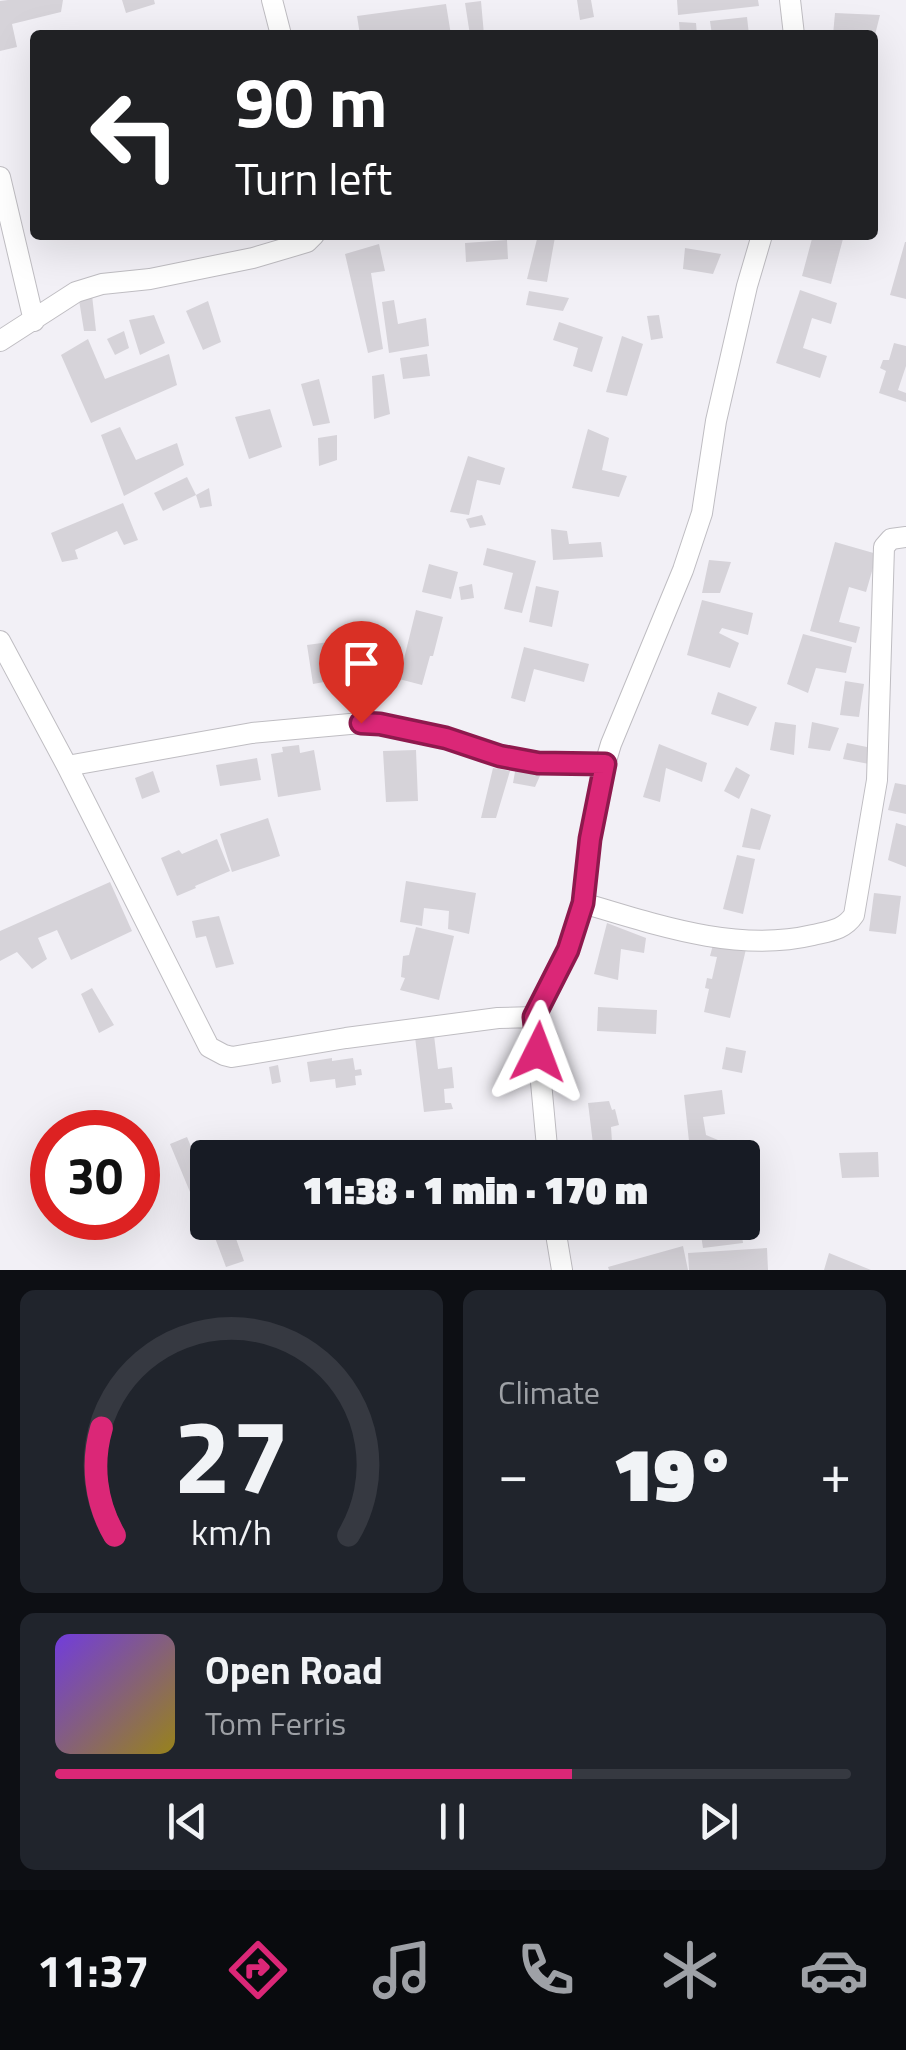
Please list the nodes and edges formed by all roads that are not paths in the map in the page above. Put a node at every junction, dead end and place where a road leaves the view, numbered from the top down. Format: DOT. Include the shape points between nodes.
graph roads {
  1 [pos="272,0"];
  2 [pos="790,0"];
  3 [pos="280,30"];
  4 [pos="793,30"];
  5 [pos="0,177"];
  6 [pos="309,240"];
  7 [pos="761,240"];
  8 [pos="34,321"];
  9 [pos="0,340"];
  10 [pos="906,537"];
  11 [pos="0,642"];
  12 [pos="605,764"];
  13 [pos="67,766"];
  14 [pos="583,903"];
  15 [pos="534,1017"];
  16 [pos="546,1140"];
  17 [pos="557,1240"];
  18 [pos="562,1270"];
  1 -- 3 [label="street"];
  2 -- 4 [label="street"];
  5 -- 8 [label="street"];
  6 -- 8 [label="street" via="253,258 102,284 76,292"];
  7 -- 12 [label="street" via="716,421 702,514"];
  8 -- 9 [label="street"];
  10 -- 14 [label="street" via="884,546 877,780 848,924 788,940 722,938"];
  11 -- 13 [label="street"];
  12 -- 13 [label="street" via="538,763 361,723 252,733"];
  12 -- 14 [label="street"];
  13 -- 15 [label="street" via="209,1047 224,1056"];
  14 -- 15 [label="street"];
  15 -- 16 [label="street"];
  17 -- 18 [label="street"];
}
